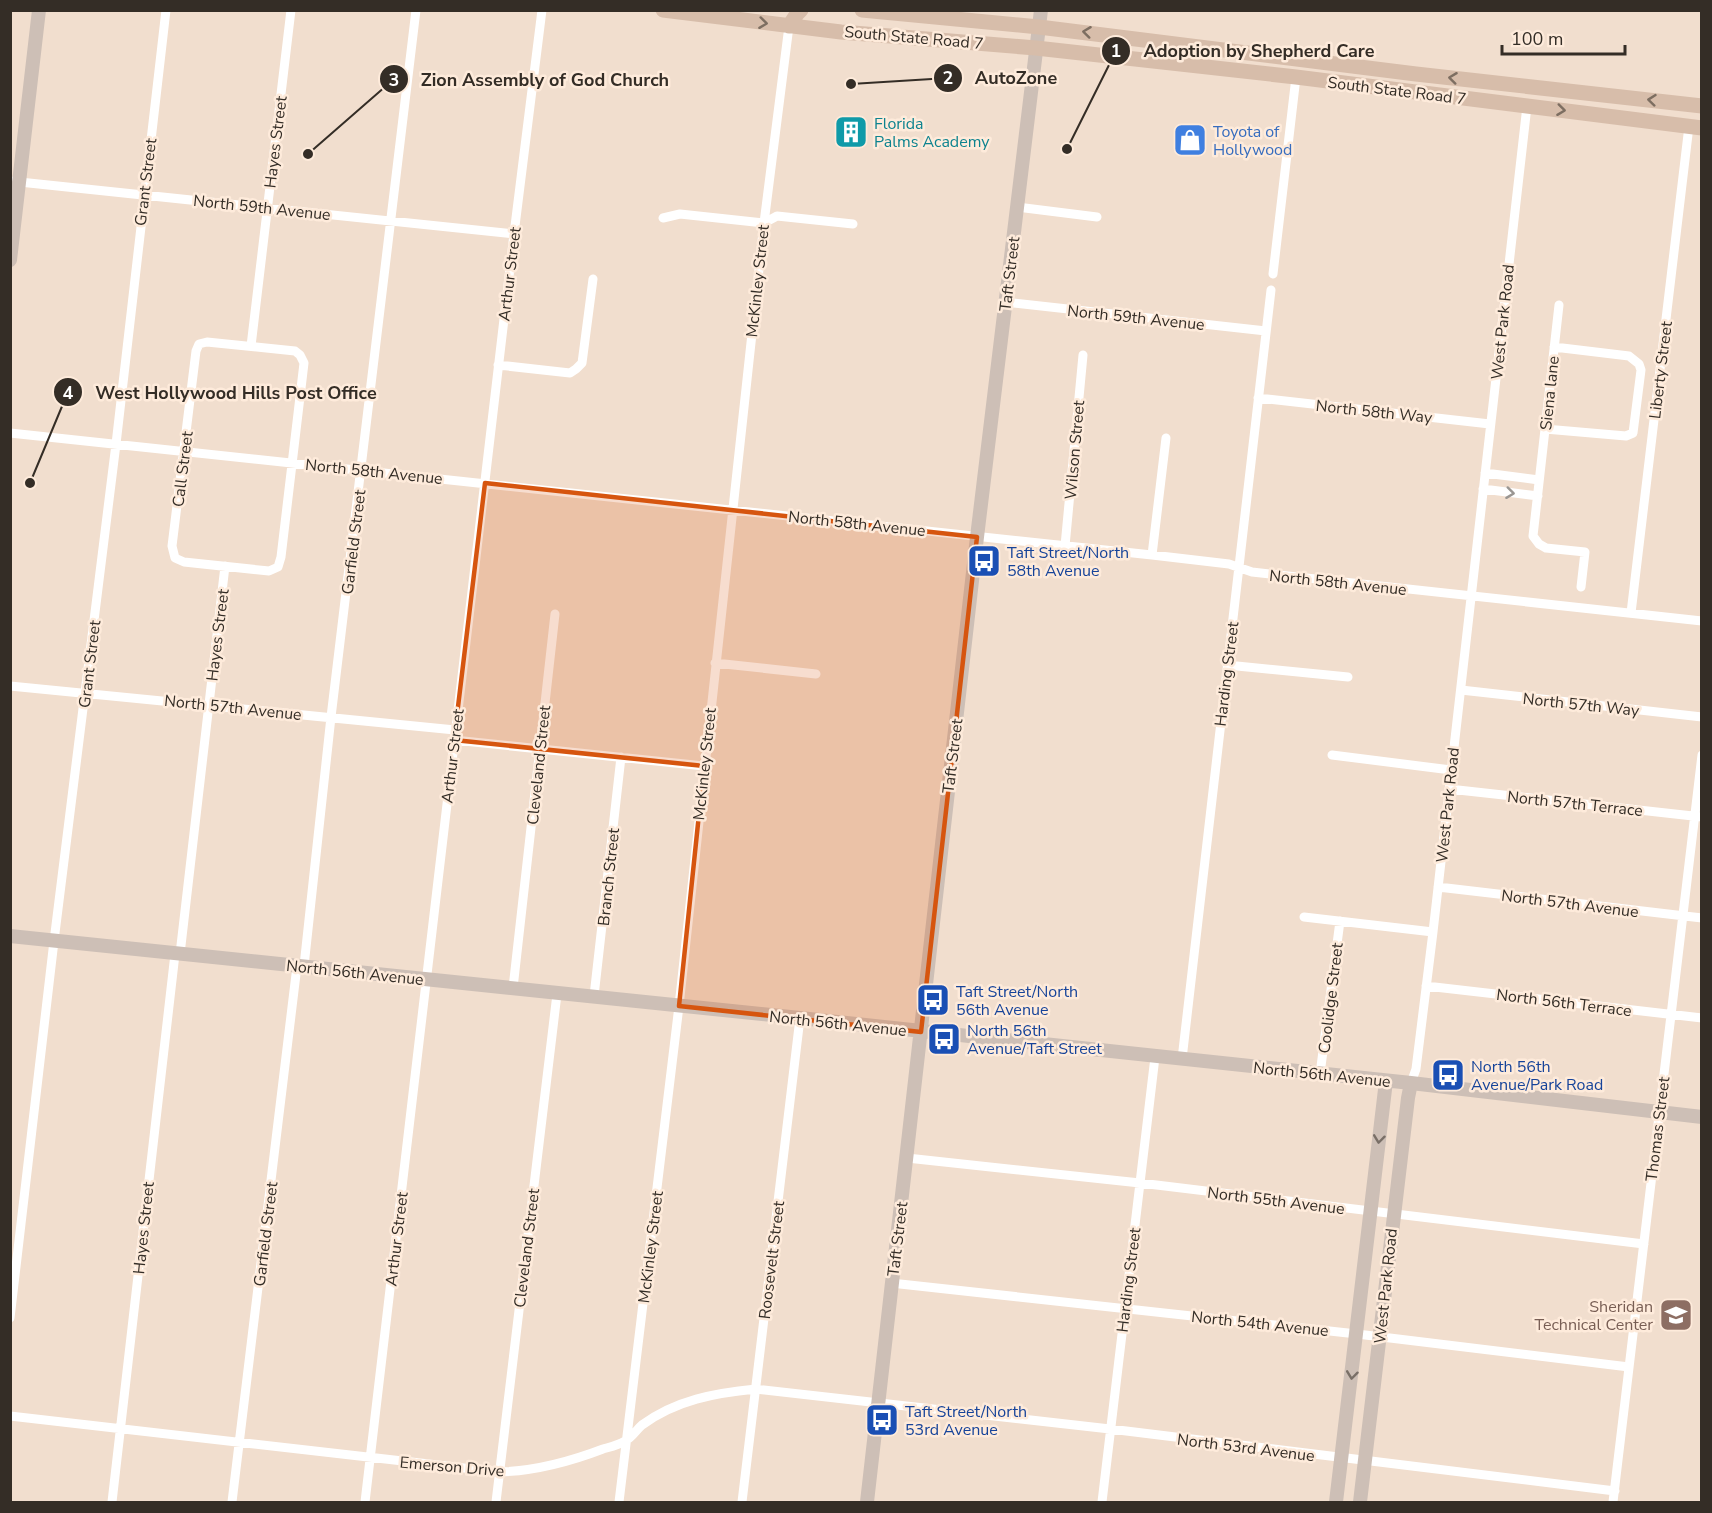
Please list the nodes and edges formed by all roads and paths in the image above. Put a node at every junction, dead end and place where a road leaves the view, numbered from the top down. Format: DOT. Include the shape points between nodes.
graph roads {
  1 [pos="39,10"];
  2 [pos="166,10"];
  3 [pos="291,10"];
  4 [pos="416,10"];
  5 [pos="542,10"];
  6 [pos="663,10"];
  7 [pos="801,10"];
  8 [pos="862,10"];
  9 [pos="1041,10"];
  10 [pos="789,26"];
  11 [pos="1039,27"];
  12 [pos="1036,48"];
  13 [pos="1272,56"];
  14 [pos="1317,61"];
  15 [pos="1253,73"];
  16 [pos="1296,77"];
  17 [pos="1485,82"];
  18 [pos="1553,89"];
  19 [pos="1461,98"];
  20 [pos="1527,106"];
  21 [pos="1701,106"];
  22 [pos="1695,127"];
  23 [pos="15,181"];
  24 [pos="144,195"];
  25 [pos="267,207"];
  26 [pos="1017,207"];
  27 [pos="663,218"];
  28 [pos="1097,218"];
  29 [pos="391,221"];
  30 [pos="764,224"];
  31 [pos="853,224"];
  32 [pos="514,234"];
  33 [pos="10,260"];
  34 [pos="1273,274"];
  35 [pos="593,279"];
  36 [pos="1271,290"];
  37 [pos="1005,302"];
  38 [pos="1558,305"];
  39 [pos="1266,331"];
  40 [pos="251,346"];
  41 [pos="1554,347"];
  42 [pos="1083,354"];
  43 [pos="498,365"];
  44 [pos="1258,398"];
  45 [pos="1490,424"];
  46 [pos="1545,429"];
  47 [pos="10,433"];
  48 [pos="1166,438"];
  49 [pos="116,444"];
  50 [pos="184,451"];
  51 [pos="293,463"];
  52 [pos="362,469"];
  53 [pos="1485,473"];
  54 [pos="1539,480"];
  55 [pos="484,483"];
  56 [pos="1483,489"];
  57 [pos="1538,496"];
  58 [pos="732,510"];
  59 [pos="977,537"];
  60 [pos="1065,546"];
  61 [pos="1152,555"];
  62 [pos="225,566"];
  63 [pos="1238,568"];
  64 [pos="1581,587"];
  65 [pos="1471,597"];
  66 [pos="1631,613"];
  67 [pos="555,614"];
  68 [pos="1701,621"];
  69 [pos="715,663"];
  70 [pos="1227,664"];
  71 [pos="816,674"];
  72 [pos="1348,677"];
  73 [pos="10,686"];
  74 [pos="1461,690"];
  75 [pos="85,693"];
  76 [pos="209,705"];
  77 [pos="331,717"];
  78 [pos="1701,717"];
  79 [pos="455,735"];
  80 [pos="540,749"];
  81 [pos="1332,755"];
  82 [pos="1701,755"];
  83 [pos="621,757"];
  84 [pos="704,766"];
  85 [pos="1451,770"];
  86 [pos="1449,789"];
  87 [pos="1698,817"];
  88 [pos="1438,888"];
  89 [pos="1683,916"];
  90 [pos="1304,917"];
  91 [pos="1701,918"];
  92 [pos="1340,921"];
  93 [pos="1433,932"];
  94 [pos="10,936"];
  95 [pos="54,941"];
  96 [pos="177,954"];
  97 [pos="300,966"];
  98 [pos="427,979"];
  99 [pos="1426,986"];
  100 [pos="513,988"];
  101 [pos="557,994"];
  102 [pos="594,996"];
  103 [pos="679,1006"];
  104 [pos="1671,1015"];
  105 [pos="800,1018"];
  106 [pos="1701,1018"];
  107 [pos="921,1032"];
  108 [pos="1155,1057"];
  109 [pos="1182,1059"];
  110 [pos="1320,1074"];
  111 [pos="1386,1081"];
  112 [pos="1412,1083"];
  113 [pos="1659,1112"];
  114 [pos="1701,1117"];
  115 [pos="907,1158"];
  116 [pos="1140,1183"];
  117 [pos="1371,1211"];
  118 [pos="1393,1214"];
  119 [pos="1644,1244"];
  120 [pos="891,1283"];
  121 [pos="1125,1308"];
  122 [pos="10,1318"];
  123 [pos="1357,1334"];
  124 [pos="1379,1336"];
  125 [pos="1629,1367"];
  126 [pos="756,1389"];
  127 [pos="878,1404"];
  128 [pos="10,1416"];
  129 [pos="121,1428"];
  130 [pos="1110,1429"];
  131 [pos="626,1441"];
  132 [pos="240,1442"];
  133 [pos="370,1458"];
  134 [pos="1341,1459"];
  135 [pos="1364,1461"];
  136 [pos="499,1472"];
  137 [pos="1615,1491"];
  138 [pos="112,1503"];
  139 [pos="232,1503"];
  140 [pos="365,1503"];
  141 [pos="496,1503"];
  142 [pos="619,1503"];
  143 [pos="742,1503"];
  144 [pos="867,1503"];
  145 [pos="1102,1503"];
  146 [pos="1336,1503"];
  147 [pos="1359,1503"];
  148 [pos="1613,1503"];
  1 -- 23 [label="street"];
  2 -- 24 [label="street, Grant Street"];
  3 -- 25 [label="street, Hayes Street"];
  4 -- 29 [label="street, Garfield Street"];
  5 -- 32 [label="street, Arthur Street"];
  6 -- 10 [label="main road, South State Road 7, one-way"];
  7 -- 10 [label="main road"];
  8 -- 11 [label="main road, South State Road 7"];
  9 -- 11 [label="street, Taft Street"];
  10 -- 12 [label="main road, South State Road 7"];
  10 -- 30 [label="street, McKinley Street"];
  11 -- 12 [label="street, Taft Street"];
  13 -- 11 [label="main road, South State Road 7, one-way"];
  12 -- 15 [label="main road, South State Road 7"];
  12 -- 26 [label="street, Taft Street"];
  13 -- 14 [label="main road, South State Road 7"];
  13 -- 15 [label="main road"];
  14 -- 16 [label="main road"];
  17 -- 14 [label="main road, South State Road 7, one-way"];
  15 -- 16 [label="main road, South State Road 7"];
  16 -- 19 [label="main road, South State Road 7"];
  16 -- 34 [label="street"];
  17 -- 18 [label="main road, South State Road 7"];
  17 -- 19 [label="main road" via="1477,93"];
  18 -- 20 [label="main road" via="1535,97"];
  21 -- 18 [label="main road, South State Road 7, one-way"];
  19 -- 20 [label="main road, South State Road 7"];
  20 -- 22 [label="main road, South State Road 7, one-way"];
  20 -- 45 [label="street, West Park Road"];
  22 -- 66 [label="street, Liberty Street"];
  23 -- 24 [label="street, North 59th Avenue"];
  23 -- 33 [label="street"];
  24 -- 25 [label="street, North 59th Avenue"];
  24 -- 49 [label="street, Grant Street"];
  25 -- 29 [label="street, North 59th Avenue"];
  25 -- 40 [label="street, Hayes Street"];
  26 -- 28 [label="street"];
  26 -- 37 [label="street, Taft Street"];
  27 -- 30 [label="street" via="680,214"];
  29 -- 32 [label="street, North 59th Avenue"];
  29 -- 52 [label="street, Garfield Street"];
  30 -- 31 [label="street" via="777,216"];
  30 -- 58 [label="street, McKinley Street"];
  32 -- 43 [label="street, Arthur Street"];
  35 -- 43 [label="street" via="582,363 576,369 570,372"];
  36 -- 39 [label="street, Harding Street"];
  37 -- 39 [label="street, North 59th Avenue"];
  37 -- 59 [label="street, Taft Street"];
  38 -- 41 [label="street, Siena lane"];
  39 -- 44 [label="street, Harding Street"];
  40 -- 50 [label="street, Call Street" via="199,344"];
  40 -- 51 [label="street" via="295,351 304,363"];
  41 -- 46 [label="street, Siena lane"];
  41 -- 46 [label="street" via="1629,356 1641,370 1633,433 1626,436"];
  42 -- 60 [label="street, Wilson Street"];
  43 -- 55 [label="street, Arthur Street"];
  44 -- 45 [label="street, North 58th Way"];
  44 -- 63 [label="street, Harding Street"];
  45 -- 53 [label="street, West Park Road"];
  46 -- 54 [label="street, Siena lane"];
  47 -- 49 [label="street, North 58th Avenue"];
  48 -- 61 [label="street"];
  49 -- 50 [label="street, North 58th Avenue"];
  49 -- 75 [label="street, Grant Street"];
  50 -- 51 [label="street, North 58th Avenue"];
  50 -- 62 [label="street, Call Street" via="172,546 175,558"];
  51 -- 52 [label="street, North 58th Avenue"];
  51 -- 62 [label="street" via="278,567 269,571"];
  52 -- 55 [label="street, North 58th Avenue"];
  52 -- 77 [label="street, Garfield Street"];
  53 -- 54 [label="street"];
  53 -- 56 [label="street, West Park Road"];
  54 -- 57 [label="street, Siena lane"];
  55 -- 58 [label="street, North 58th Avenue"];
  55 -- 79 [label="street, Arthur Street"];
  56 -- 57 [label="street, one-way"];
  56 -- 65 [label="street, West Park Road"];
  57 -- 64 [label="street, Siena lane" via="1533,536 1546,548 1585,552"];
  58 -- 59 [label="street, North 58th Avenue"];
  58 -- 69 [label="street, McKinley Street"];
  59 -- 60 [label="street, North 58th Avenue"];
  59 -- 107 [label="street, Taft Street"];
  60 -- 61 [label="street, North 58th Avenue"];
  61 -- 63 [label="street, North 58th Avenue"];
  62 -- 76 [label="street, Hayes Street"];
  63 -- 65 [label="street, North 58th Avenue"];
  63 -- 70 [label="street, Harding Street"];
  65 -- 66 [label="street, North 58th Avenue"];
  65 -- 74 [label="street, West Park Road"];
  66 -- 68 [label="street, North 58th Avenue"];
  67 -- 80 [label="street, Cleveland Street"];
  69 -- 71 [label="street"];
  69 -- 84 [label="street, McKinley Street"];
  70 -- 72 [label="street"];
  70 -- 109 [label="street, Harding Street"];
  73 -- 75 [label="street, North 57th Avenue"];
  74 -- 78 [label="street, North 57th Way"];
  74 -- 85 [label="street, West Park Road"];
  75 -- 76 [label="street, North 57th Avenue"];
  75 -- 95 [label="street, Grant Street"];
  76 -- 77 [label="street, North 57th Avenue"];
  76 -- 96 [label="street, Hayes Street"];
  77 -- 79 [label="street, North 57th Avenue"];
  77 -- 97 [label="street, Garfield Street"];
  79 -- 80 [label="street, North 57th Avenue"];
  79 -- 98 [label="street, Arthur Street"];
  80 -- 83 [label="street, North 57th Avenue"];
  80 -- 100 [label="street, Cleveland Street"];
  81 -- 85 [label="street"];
  82 -- 87 [label="street, Thomas Street"];
  83 -- 84 [label="street, North 57th Avenue"];
  83 -- 102 [label="street, Branch Street"];
  84 -- 103 [label="street, McKinley Street"];
  85 -- 86 [label="street, West Park Road"];
  86 -- 87 [label="street, North 57th Terrace"];
  86 -- 88 [label="street, West Park Road"];
  87 -- 89 [label="street, Thomas Street"];
  88 -- 89 [label="street, North 57th Avenue"];
  88 -- 93 [label="street, West Park Road"];
  89 -- 91 [label="street, North 57th Avenue"];
  89 -- 104 [label="street, Thomas Street"];
  90 -- 92 [label="street"];
  92 -- 93 [label="street"];
  92 -- 110 [label="street, Coolidge Street"];
  93 -- 99 [label="street, West Park Road"];
  94 -- 95 [label="street, North 56th Avenue"];
  95 -- 96 [label="street, North 56th Avenue"];
  95 -- 122 [label="street, Grant Street"];
  96 -- 97 [label="street, North 56th Avenue"];
  96 -- 129 [label="street, Hayes Street"];
  97 -- 98 [label="street, North 56th Avenue"];
  97 -- 132 [label="street, Garfield Street"];
  98 -- 100 [label="street, North 56th Avenue"];
  98 -- 133 [label="street, Arthur Street"];
  99 -- 104 [label="street, North 56th Terrace"];
  99 -- 112 [label="street, West Park Road"];
  100 -- 101 [label="street, North 56th Avenue"];
  101 -- 102 [label="street, North 56th Avenue"];
  101 -- 136 [label="street, Cleveland Street"];
  102 -- 103 [label="street, North 56th Avenue"];
  103 -- 105 [label="street, North 56th Avenue"];
  103 -- 131 [label="street, McKinley Street"];
  104 -- 106 [label="street, North 56th Terrace"];
  104 -- 113 [label="street, Thomas Street"];
  105 -- 107 [label="street, North 56th Avenue"];
  105 -- 126 [label="street, Roosevelt Street"];
  107 -- 108 [label="street, North 56th Avenue"];
  107 -- 115 [label="street, Taft Street"];
  108 -- 109 [label="street, North 56th Avenue"];
  108 -- 116 [label="street, Harding Street"];
  109 -- 110 [label="street, North 56th Avenue"];
  110 -- 111 [label="street, North 56th Avenue"];
  111 -- 112 [label="street, North 56th Avenue"];
  111 -- 117 [label="street, West Park Road, one-way"];
  112 -- 113 [label="street, North 56th Avenue"];
  112 -- 118 [label="street, West Park Road"];
  113 -- 114 [label="street, North 56th Avenue"];
  113 -- 119 [label="street, Thomas Street"];
  115 -- 116 [label="street, North 55th Avenue"];
  115 -- 120 [label="street, Taft Street"];
  116 -- 117 [label="street, North 55th Avenue"];
  116 -- 121 [label="street, Harding Street"];
  117 -- 118 [label="street, North 55th Avenue"];
  117 -- 123 [label="street, West Park Road"];
  118 -- 119 [label="street, North 55th Avenue"];
  118 -- 124 [label="street, West Park Road"];
  119 -- 125 [label="street, Thomas Street"];
  120 -- 121 [label="street, North 54th Avenue"];
  120 -- 127 [label="street, Taft Street"];
  121 -- 123 [label="street, North 54th Avenue"];
  121 -- 130 [label="street, Harding Street"];
  123 -- 124 [label="street, North 54th Avenue"];
  123 -- 134 [label="street, West Park Road, one-way"];
  124 -- 125 [label="street, North 54th Avenue"];
  124 -- 135 [label="street, West Park Road"];
  125 -- 137 [label="street, Thomas Street"];
  126 -- 127 [label="street, Emerson Drive"];
  126 -- 131 [label="street, Emerson Drive" via="704,1396 675,1406 641,1426"];
  126 -- 143 [label="street, Roosevelt Street"];
  127 -- 130 [label="street, North 53rd Avenue"];
  127 -- 144 [label="street, Taft Street"];
  128 -- 129 [label="street, Emerson Drive"];
  129 -- 132 [label="street, Emerson Drive"];
  129 -- 138 [label="street, Hayes Street"];
  130 -- 134 [label="street, North 53rd Avenue"];
  130 -- 145 [label="street, Harding Street"];
  131 -- 136 [label="street, Emerson Drive" via="548,1467"];
  131 -- 142 [label="street, McKinley Street"];
  132 -- 133 [label="street, Emerson Drive"];
  132 -- 139 [label="street, Garfield Street"];
  133 -- 136 [label="street, Emerson Drive"];
  133 -- 140 [label="street, Arthur Street"];
  134 -- 135 [label="street, North 53rd Avenue"];
  134 -- 146 [label="street, West Park Road"];
  135 -- 137 [label="street, North 53rd Avenue"];
  135 -- 147 [label="street, West Park Road"];
  136 -- 141 [label="street, Cleveland Street"];
  137 -- 148 [label="street, Thomas Street"];
}
